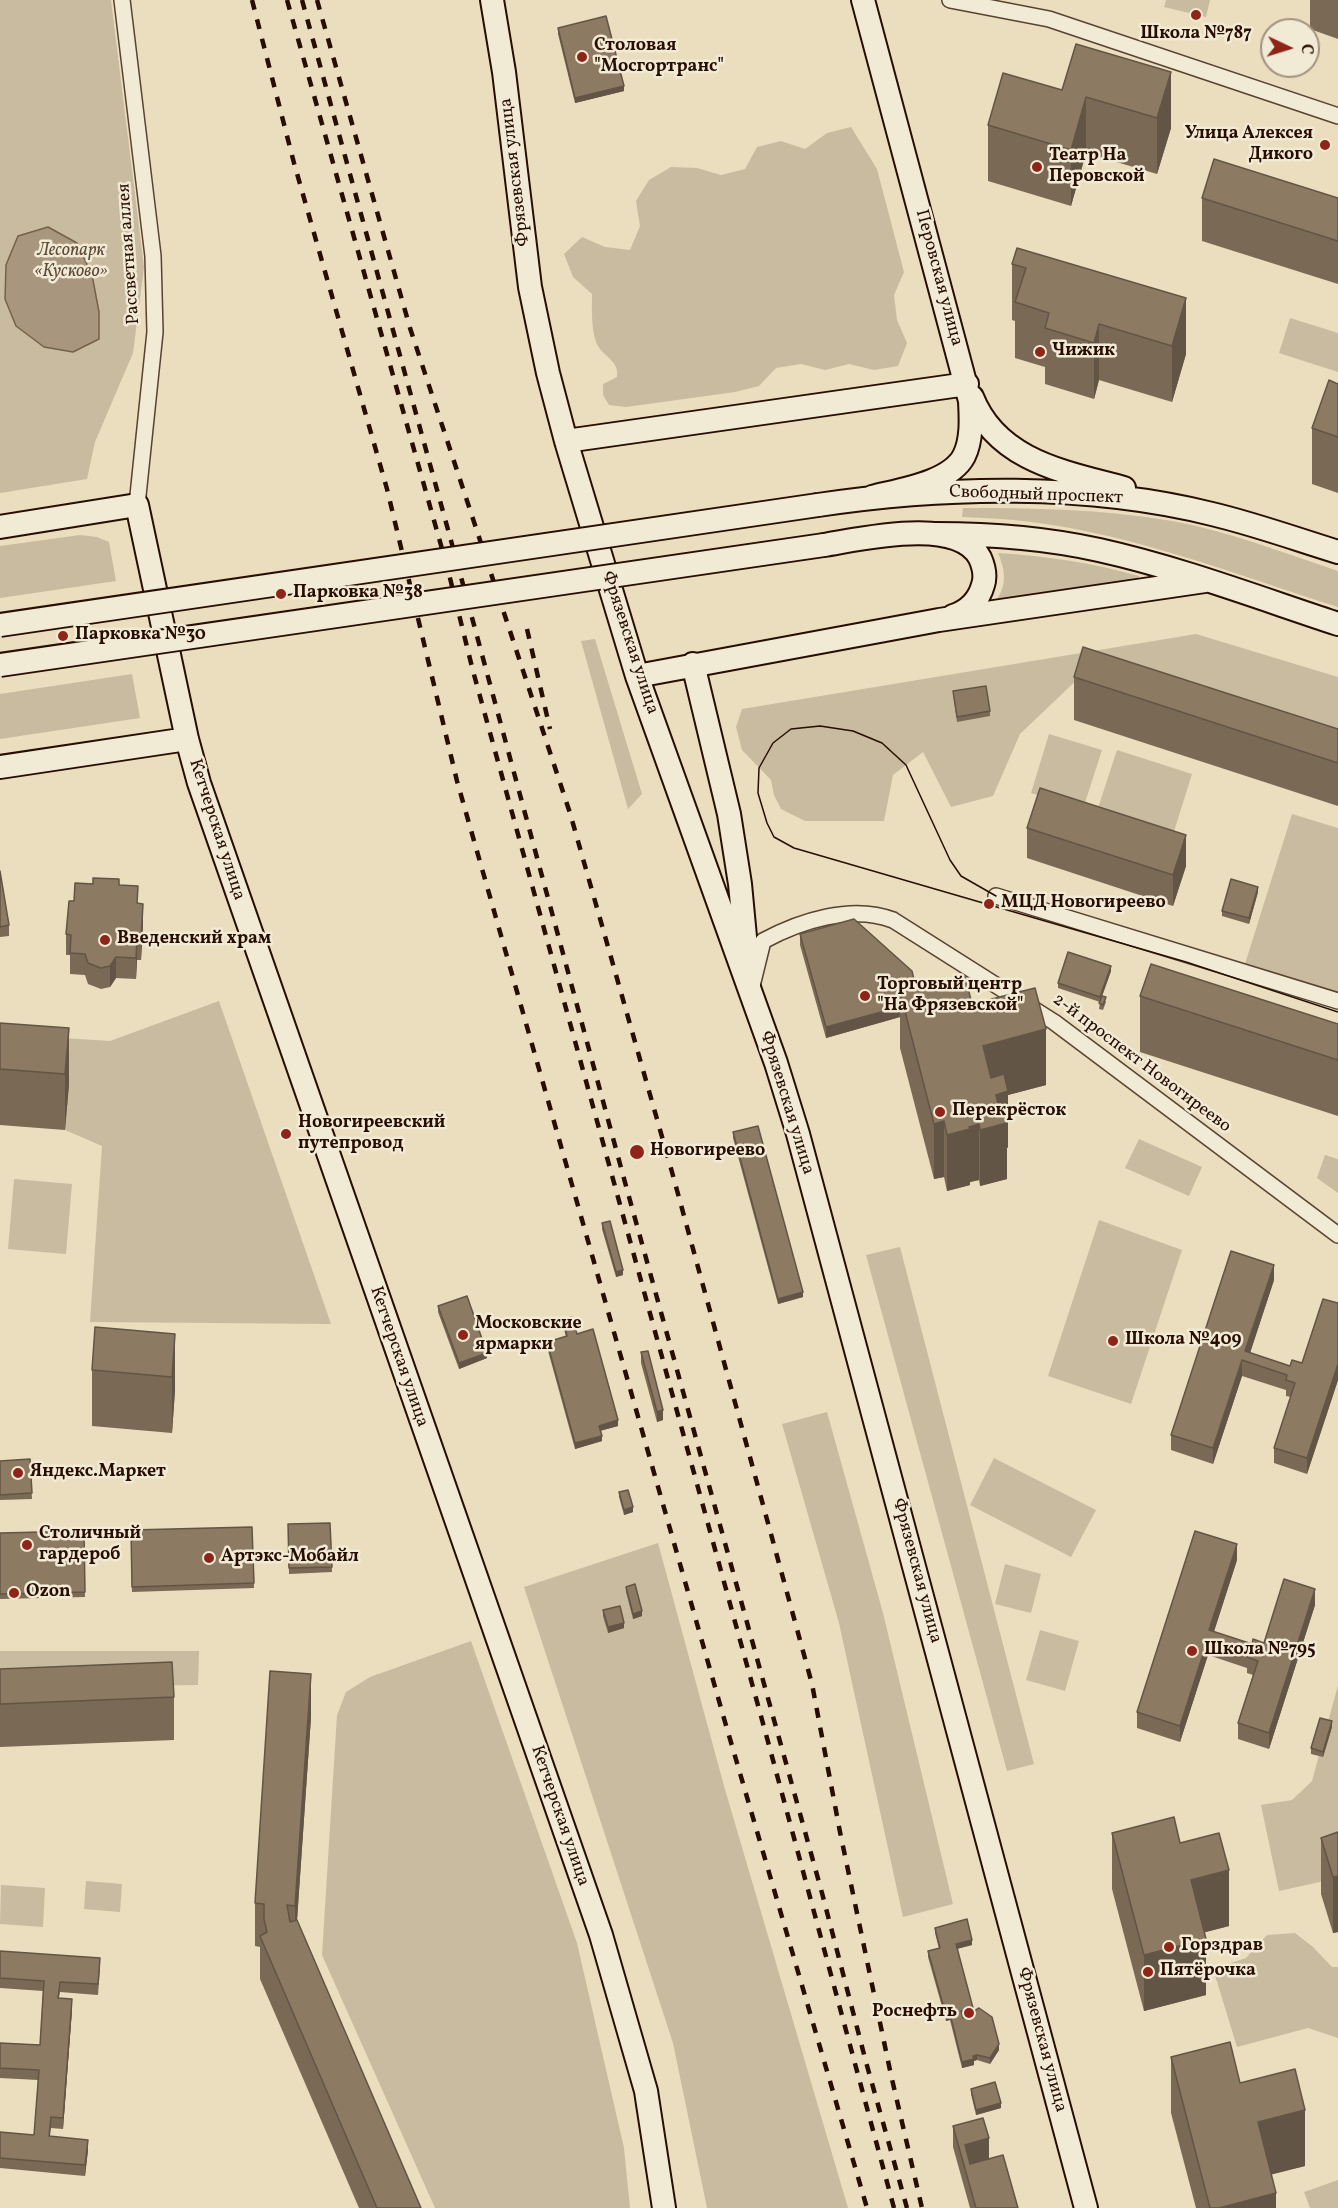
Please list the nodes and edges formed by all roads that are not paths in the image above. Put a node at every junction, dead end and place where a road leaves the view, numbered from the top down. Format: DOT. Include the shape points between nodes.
graph roads {
  1 [pos="122,0"];
  2 [pos="492,0"];
  3 [pos="863,0"];
  4 [pos="950,0"];
  5 [pos="1338,116"];
  6 [pos="967,384"];
  7 [pos="566,441"];
  8 [pos="872,497"];
  9 [pos="137,505"];
  10 [pos="1212,514"];
  11 [pos="0,527"];
  12 [pos="936,534"];
  13 [pos="1338,552"];
  14 [pos="1205,581"];
  15 [pos="939,620"];
  16 [pos="1338,624"];
  17 [pos="0,625"];
  18 [pos="693,664"];
  19 [pos="0,665"];
  20 [pos="637,676"];
  21 [pos="187,739"];
  22 [pos="0,767"];
  23 [pos="996,896"];
  24 [pos="750,993"];
  25 [pos="1338,1001"];
  26 [pos="1338,1235"];
  27 [pos="664,2208"];
  28 [pos="1086,2208"];
  1 -- 9 [label="street, Рассветная аллея" via="153,256 155,332"];
  2 -- 7 [label="main road, Фрязевская улица" via="531,296"];
  3 -- 6 [label="main road, Перовская улица"];
  4 -- 5 [label="street" via="1049,19"];
  6 -- 7 [label="main road"];
  6 -- 8 [label="main road, Перовская улица" via="970,435 958,466 918,485"];
  6 -- 10 [label="main road" via="984,421 1027,458"];
  7 -- 20 [label="main road, Фрязевская улица"];
  8 -- 10 [label="main road, Свободный проспект" via="957,492 1072,494 1129,499"];
  8 -- 17 [label="main road, bridge"];
  9 -- 11 [label="main road"];
  9 -- 21 [label="main road, Кетчерская улица"];
  10 -- 13 [label="main road, Свободный проспект"];
  12 -- 14 [label="main road" via="1023,537 1060,543 1100,550"];
  12 -- 15 [label="main road" via="968,544 984,568 979,597 958,614"];
  12 -- 19 [label="main road, bridge" via="875,537"];
  14 -- 15 [label="main road"];
  14 -- 16 [label="main road"];
  15 -- 18 [label="main road"];
  18 -- 20 [label="main road"];
  18 -- 24 [label="main road" via="729,814"];
  20 -- 24 [label="main road, Фрязевская улица"];
  21 -- 22 [label="main road"];
  21 -- 27 [label="main road, Кетчерская улица" via="283,1028 601,1935 646,2091"];
  23 -- 25 [label="street"];
  24 -- 26 [label="street, 2-й проспект Новогиреево" via="763,942 783,930 851,913 893,920 1054,1022"];
  24 -- 28 [label="main road, Фрязевская улица" via="798,1134"];
}
